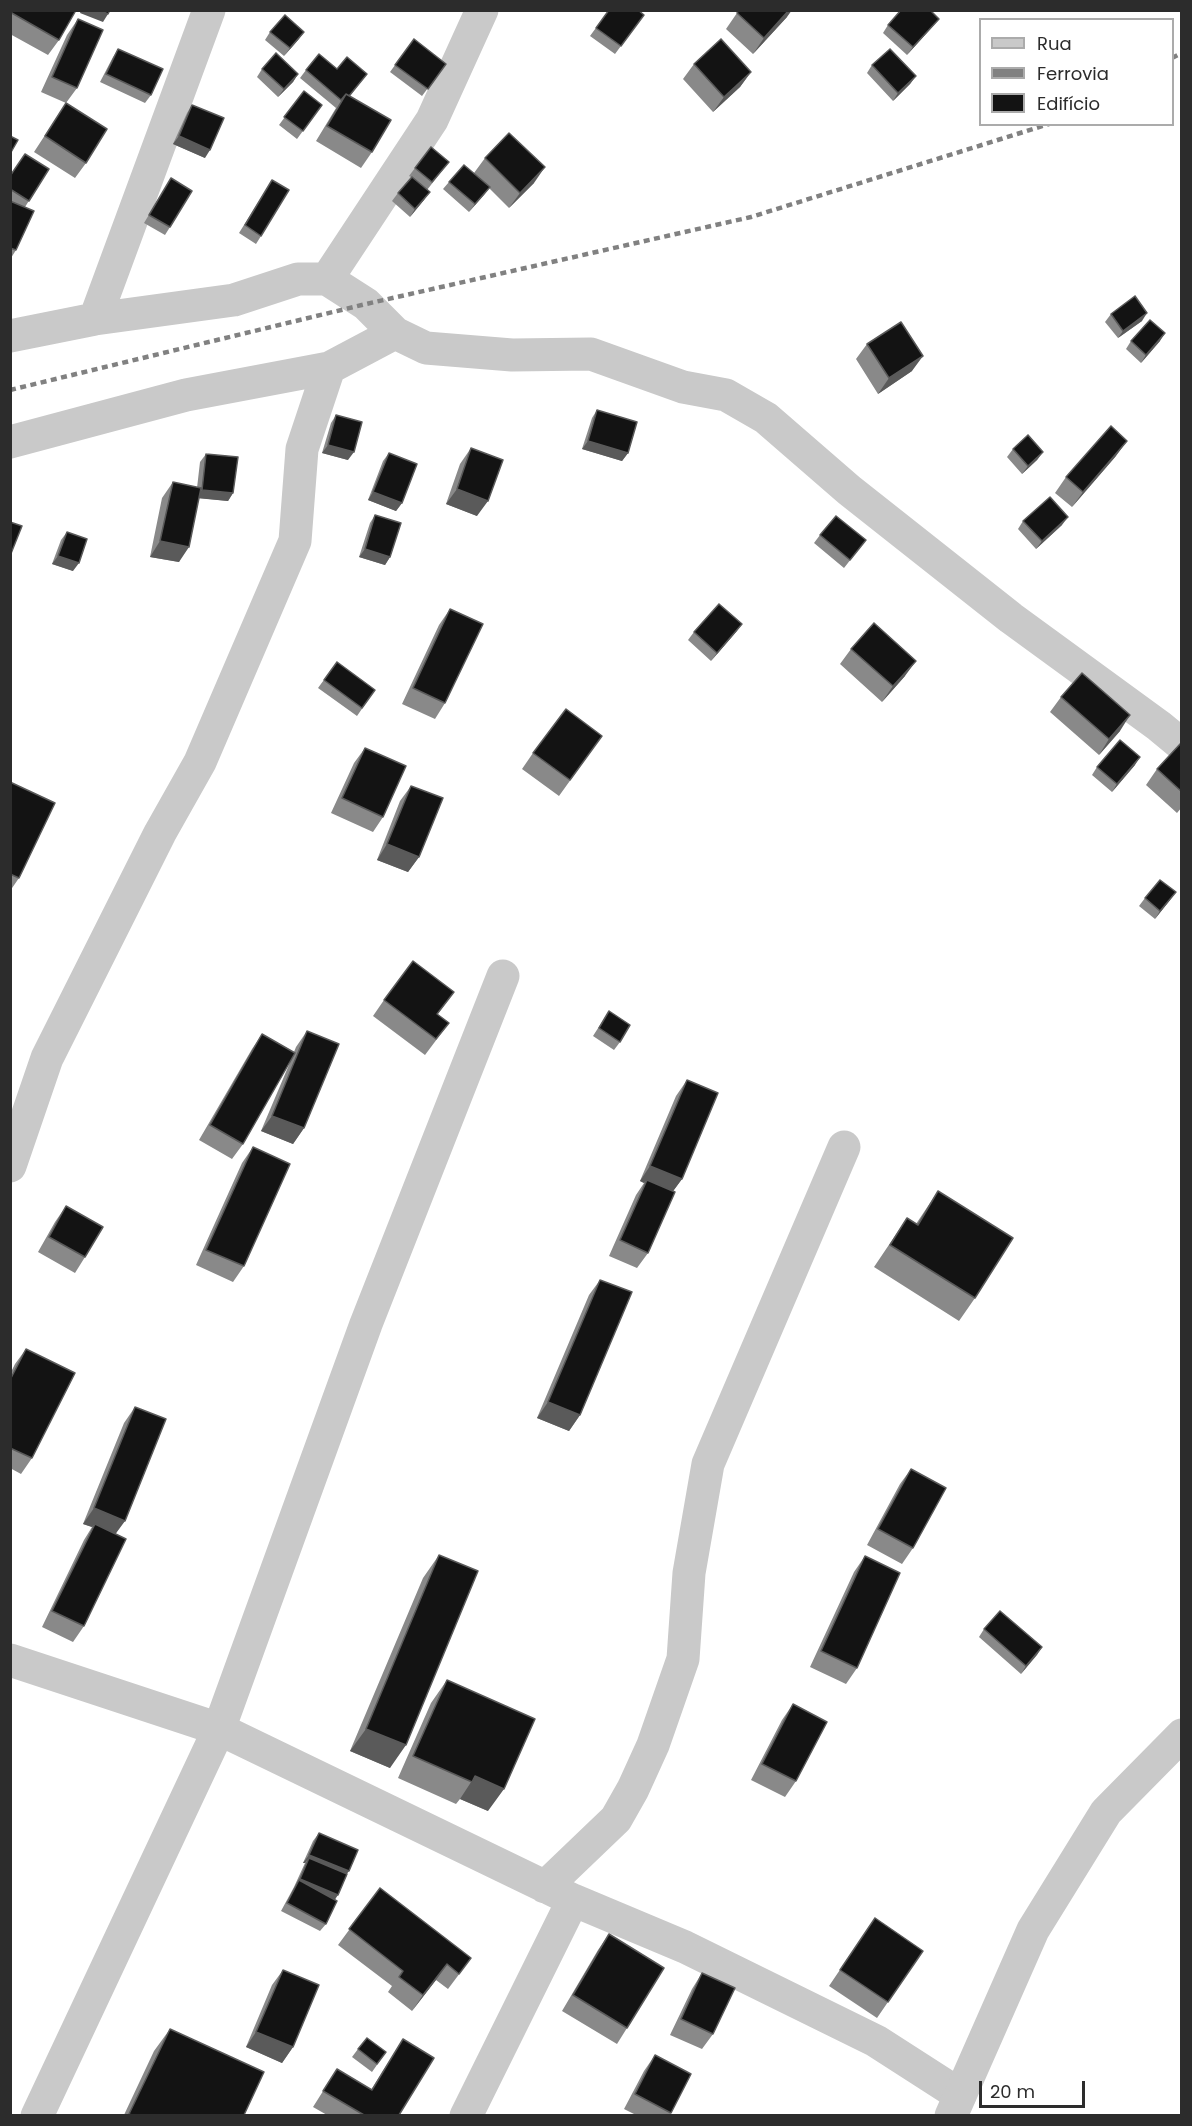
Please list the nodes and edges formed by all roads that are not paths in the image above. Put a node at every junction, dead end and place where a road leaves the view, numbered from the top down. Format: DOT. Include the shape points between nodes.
graph roads {
  1 [pos="209,10"];
  2 [pos="482,10"];
  3 [pos="327,279"];
  4 [pos="95,319"];
  5 [pos="394,333"];
  6 [pos="10,336"];
  7 [pos="329,368"];
  8 [pos="10,442"];
  9 [pos="1182,745"];
  10 [pos="503,975"];
  11 [pos="844,1147"];
  12 [pos="10,1166"];
  13 [pos="10,1660"];
  14 [pos="219,1730"];
  15 [pos="1182,1736"];
  16 [pos="559,1894"];
  17 [pos="956,2105"];
  18 [pos="37,2115"];
  19 [pos="466,2115"];
  1 -- 4 [label="street"];
  2 -- 3 [label="street" via="432,120"];
  3 -- 4 [label="street" via="298,279 234,300"];
  3 -- 5 [label="street" via="366,304"];
  4 -- 6 [label="street"];
  5 -- 7 [label="street"];
  5 -- 9 [label="street" via="426,348 512,355 591,354 683,387 726,395 766,418 849,490 1011,618"];
  7 -- 8 [label="street" via="186,395"];
  7 -- 12 [label="street" via="302,449 295,541 200,762 47,1058"];
  10 -- 14 [label="street" via="366,1324"];
  11 -- 16 [label="street" via="708,1464 689,1574 683,1659 653,1745 616,1819"];
  13 -- 14 [label="street"];
  14 -- 16 [label="street"];
  14 -- 18 [label="street"];
  15 -- 17 [label="street" via="1106,1812 1039,1920"];
  16 -- 17 [label="street" via="685,1947 876,2041"];
  16 -- 19 [label="street"];
}
